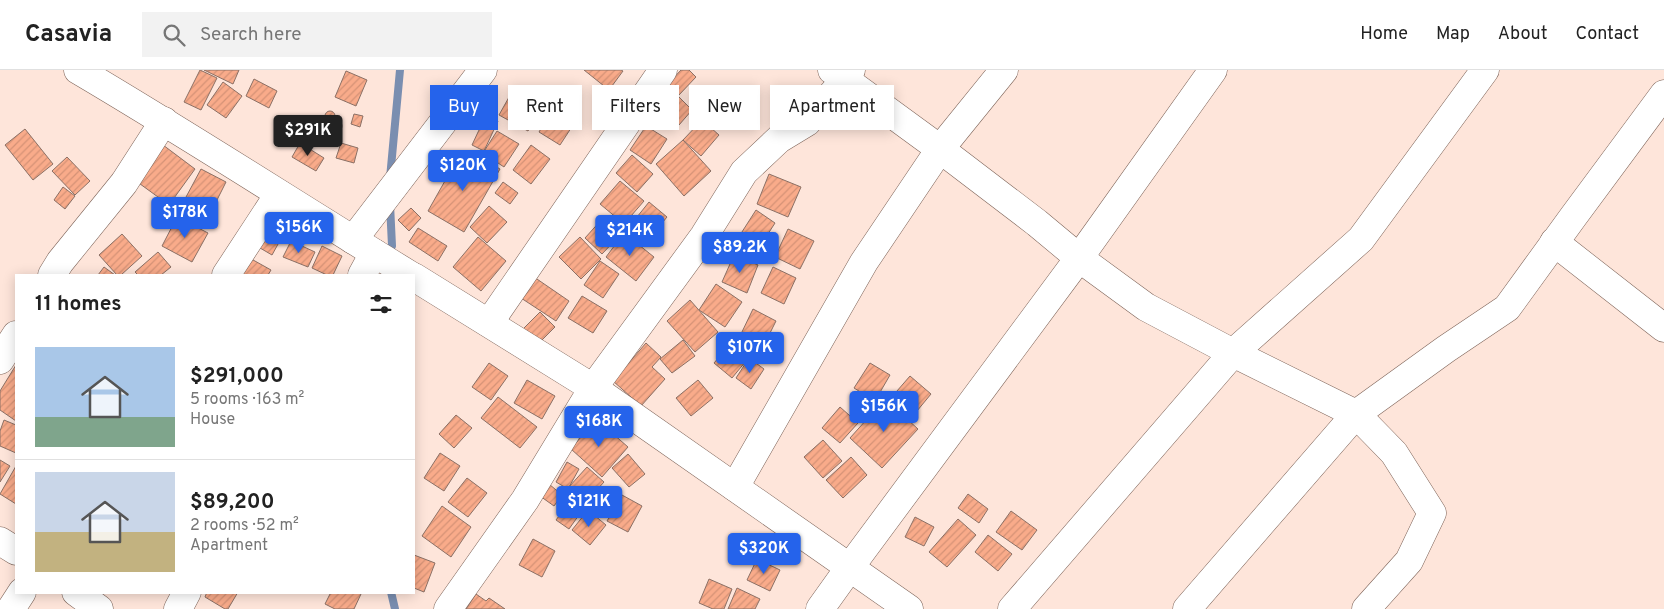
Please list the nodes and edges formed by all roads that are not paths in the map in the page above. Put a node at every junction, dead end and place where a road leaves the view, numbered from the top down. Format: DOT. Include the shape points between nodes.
graph roads {
  1 [pos="78,70"];
  2 [pos="483,70"];
  3 [pos="663,70"];
  4 [pos="1004,70"];
  5 [pos="1213,70"];
  6 [pos="1485,70"];
  7 [pos="843,73"];
  8 [pos="1664,94"];
  9 [pos="164,120"];
  10 [pos="940,149"];
  11 [pos="279,194"];
  12 [pos="1554,242"];
  13 [pos="363,256"];
  14 [pos="1079,258"];
  15 [pos="53,274"];
  16 [pos="227,274"];
  17 [pos="408,274"];
  18 [pos="415,278"];
  19 [pos="489,323"];
  20 [pos="1664,328"];
  21 [pos="15,337"];
  22 [pos="1233,353"];
  23 [pos="0,360"];
  24 [pos="593,388"];
  25 [pos="1356,414"];
  26 [pos="735,487"];
  27 [pos="0,541"];
  28 [pos="15,550"];
  29 [pos="850,567"];
  30 [pos="21,594"];
  31 [pos="79,594"];
  32 [pos="186,594"];
  33 [pos="11,609"];
  34 [pos="99,609"];
  35 [pos="178,609"];
  36 [pos="448,609"];
  37 [pos="820,609"];
  38 [pos="909,609"];
  39 [pos="1012,609"];
  40 [pos="1187,609"];
  41 [pos="1366,609"];
  1 -- 9 [label="street"];
  2 -- 13 [label="street"];
  3 -- 19 [label="street"];
  4 -- 10 [label="street"];
  5 -- 14 [label="street"];
  6 -- 22 [label="street" via="1361,239"];
  7 -- 10 [label="street"];
  7 -- 24 [label="street" via="807,122 779,139 744,172 704,236"];
  8 -- 12 [label="street"];
  9 -- 11 [label="street"];
  9 -- 15 [label="street" via="124,183"];
  10 -- 14 [label="street"];
  10 -- 26 [label="street" via="864,262"];
  11 -- 13 [label="street"];
  11 -- 16 [label="street"];
  12 -- 20 [label="street"];
  12 -- 25 [label="street" via="1508,308"];
  13 -- 17 [label="street"];
  14 -- 22 [label="street" via="1146,307"];
  14 -- 29 [label="street"];
  18 -- 19 [label="street"];
  19 -- 24 [label="street"];
  21 -- 23 [label="street"];
  22 -- 25 [label="street"];
  22 -- 39 [label="street"];
  24 -- 26 [label="street"];
  24 -- 36 [label="street" via="525,500"];
  25 -- 40 [label="street"];
  25 -- 41 [label="street" via="1394,454 1432,513 1409,561"];
  26 -- 29 [label="street"];
  27 -- 28 [label="street"];
  29 -- 37 [label="street"];
  29 -- 38 [label="street"];
  30 -- 33 [label="street"];
  31 -- 34 [label="street"];
  32 -- 35 [label="street"];
}
